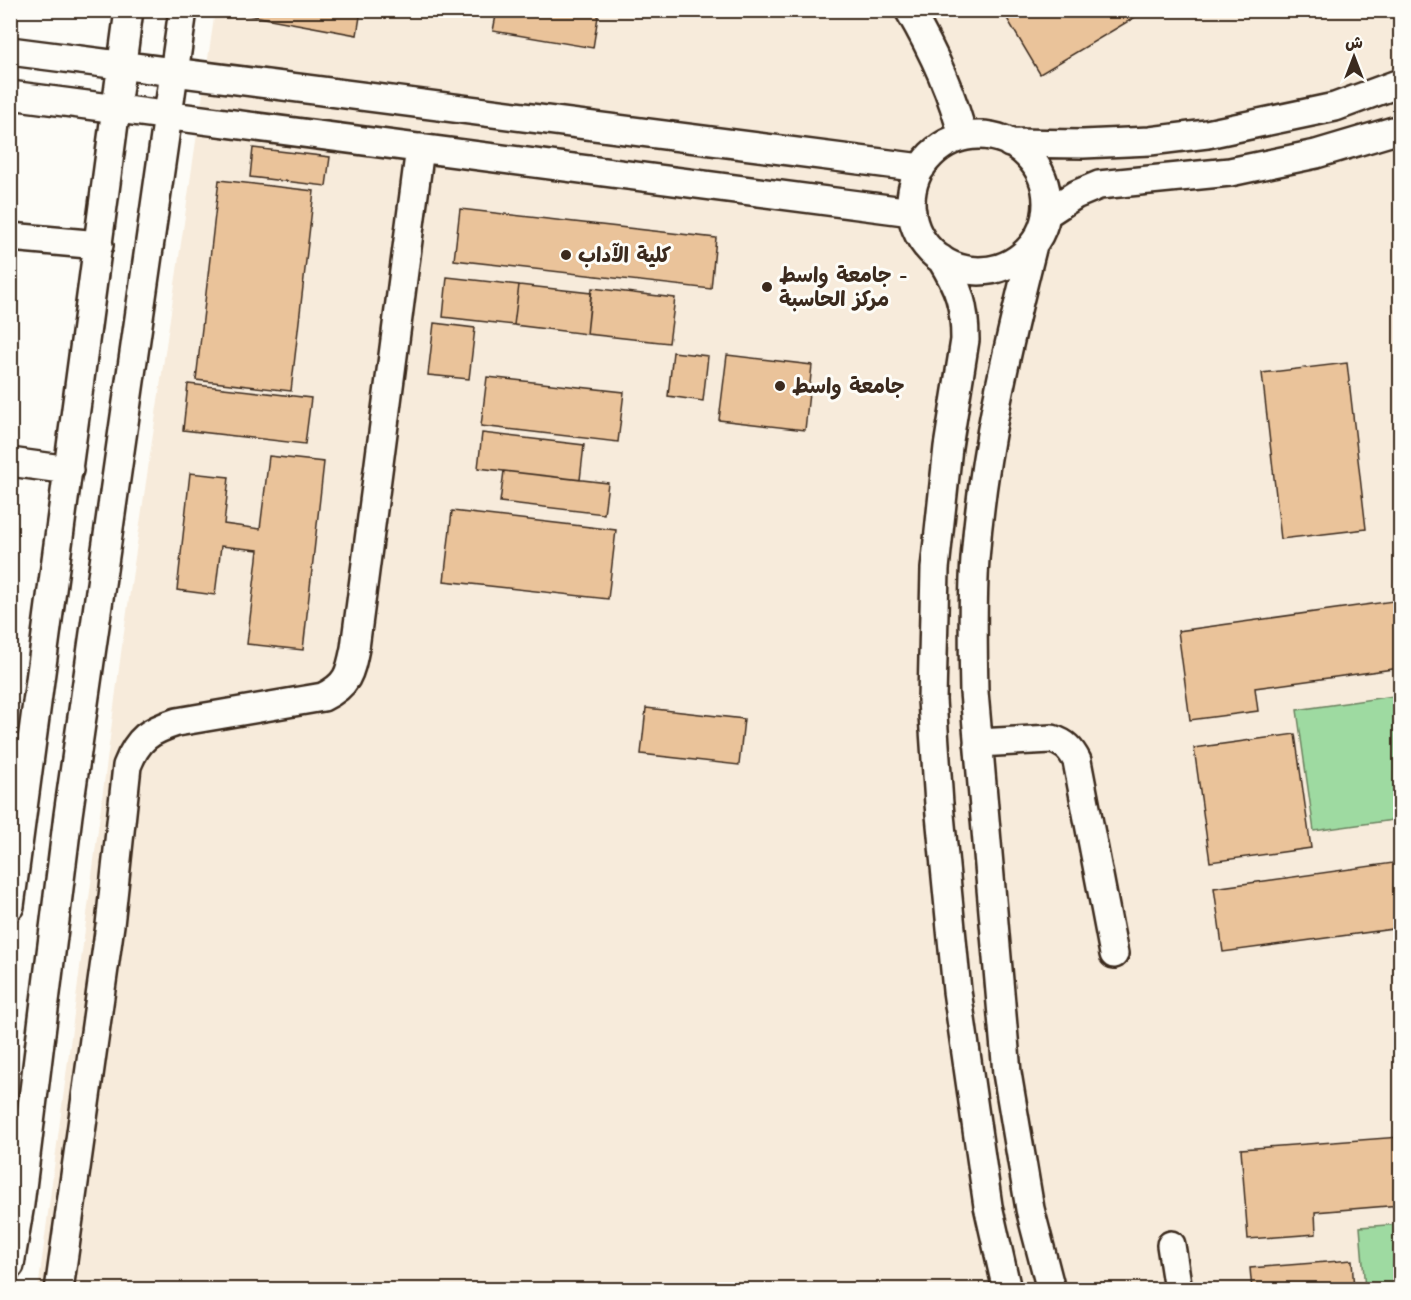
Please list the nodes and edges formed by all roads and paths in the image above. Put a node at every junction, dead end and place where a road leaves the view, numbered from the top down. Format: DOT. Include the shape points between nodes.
graph roads {
  1 [pos="129,10"];
  2 [pos="183,10"];
  3 [pos="909,10"];
  4 [pos="10,51"];
  5 [pos="123,65"];
  6 [pos="175,72"];
  7 [pos="1401,83"];
  8 [pos="311,90"];
  9 [pos="10,95"];
  10 [pos="118,109"];
  11 [pos="168,115"];
  12 [pos="1401,129"];
  13 [pos="306,133"];
  14 [pos="963,137"];
  15 [pos="1010,143"];
  16 [pos="420,148"];
  17 [pos="921,168"];
  18 [pos="912,212"];
  19 [pos="1046,214"];
  20 [pos="10,237"];
  21 [pos="99,245"];
  22 [pos="1033,245"];
  23 [pos="940,259"];
  24 [pos="10,462"];
  25 [pos="69,470"];
  26 [pos="978,743"];
  27 [pos="17,813"];
  28 [pos="10,906"];
  29 [pos="1114,954"];
  30 [pos="1171,1245"];
  31 [pos="10,1265"];
  32 [pos="59,1290"];
  33 [pos="1006,1290"];
  34 [pos="1051,1290"];
  35 [pos="1178,1290"];
  1 -- 5 [label="street"];
  2 -- 6 [label="street"];
  3 -- 14 [label="street" via="943,74"];
  4 -- 5 [label="street"];
  5 -- 6 [label="street"];
  5 -- 10 [label="street"];
  6 -- 8 [label="street"];
  6 -- 11 [label="street"];
  7 -- 15 [label="street" via="1335,107 1207,134 1150,141"];
  8 -- 13 [label="street"];
  8 -- 17 [label="street"];
  9 -- 10 [label="street"];
  10 -- 11 [label="street"];
  10 -- 21 [label="street"];
  11 -- 13 [label="street"];
  11 -- 31 [label="street" via="68,815"];
  12 -- 19 [label="street" via="1316,154 1230,172 1099,185 1074,195"];
  13 -- 16 [label="street"];
  14 -- 15 [label="street" via="994,137"];
  14 -- 17 [label="street" via="931,155"];
  15 -- 19 [label="street" via="1035,165 1043,180"];
  16 -- 18 [label="street"];
  16 -- 32 [label="street" via="348,677 323,697 161,727 138,744 127,766 108,936"];
  17 -- 18 [label="street" via="914,184"];
  18 -- 23 [label="street" via="918,233"];
  19 -- 22 [label="street"];
  20 -- 21 [label="street"];
  21 -- 25 [label="street"];
  22 -- 23 [label="street" via="1006,266 990,270 956,267"];
  22 -- 26 [label="street" via="990,437 975,560 974,692"];
  23 -- 33 [label="street" via="960,293 965,340 939,524 932,700 957,991 988,1206"];
  24 -- 25 [label="street"];
  25 -- 27 [label="street"];
  26 -- 29 [label="street" via="1052,739 1072,751 1077,760"];
  26 -- 34 [label="street" via="1007,1073 1030,1209"];
  27 -- 28 [label="street"];
  30 -- 35 [label="street"];
}
